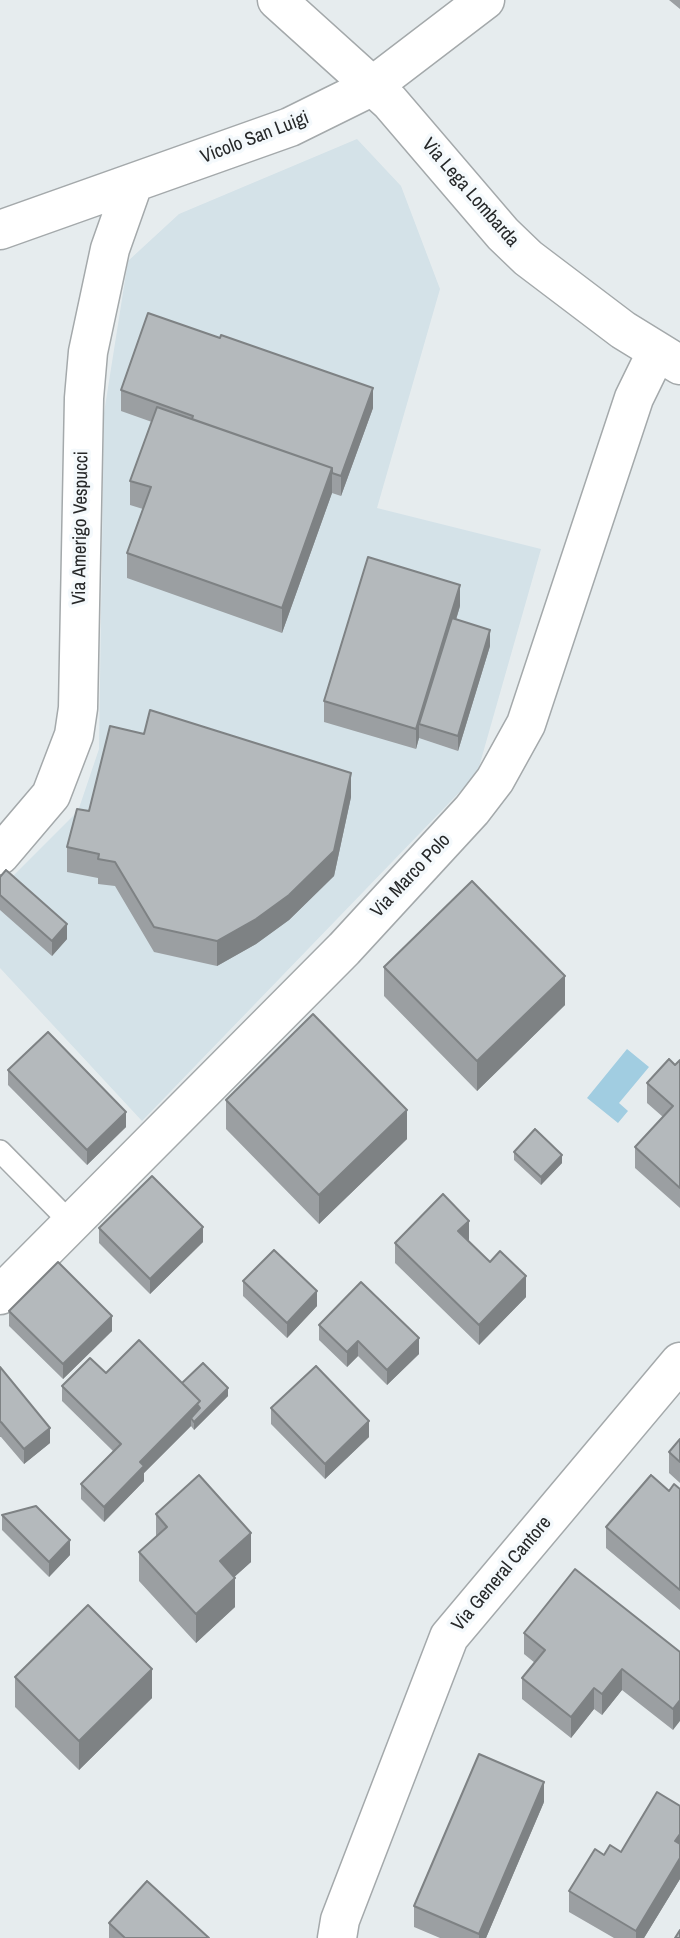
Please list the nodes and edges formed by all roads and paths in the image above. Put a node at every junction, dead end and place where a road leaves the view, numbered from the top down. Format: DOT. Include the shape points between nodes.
graph roads {
  1 [pos="277,0"];
  2 [pos="485,0"];
  3 [pos="371,87"];
  4 [pos="133,184"];
  5 [pos="0,230"];
  6 [pos="668,358"];
  7 [pos="0,855"];
  8 [pos="0,1151"];
  9 [pos="73,1224"];
  10 [pos="0,1295"];
  11 [pos="680,1362"];
  12 [pos="337,1938"];
  1 -- 3 [label="street, Via Lega Lombarda"];
  2 -- 3 [label="street, Vicolo San Luigi"];
  3 -- 4 [label="street, Vicolo San Luigi" via="290,127"];
  3 -- 6 [label="street, Via Lega Lombarda" via="390,102 528,258"];
  4 -- 5 [label="street, Vicolo San Luigi"];
  4 -- 7 [label="street, Via Amerigo Vespucci" via="110,249 88,352 74,735 51,795"];
  6 -- 9 [label="street, Via Marco Polo" via="634,398 526,724 507,763 472,810 344,949"];
  8 -- 9 [label="lane"];
  9 -- 10 [label="street, Via Marco Polo"];
  11 -- 12 [label="street, Via General Cantore" via="449,1637"];
}
